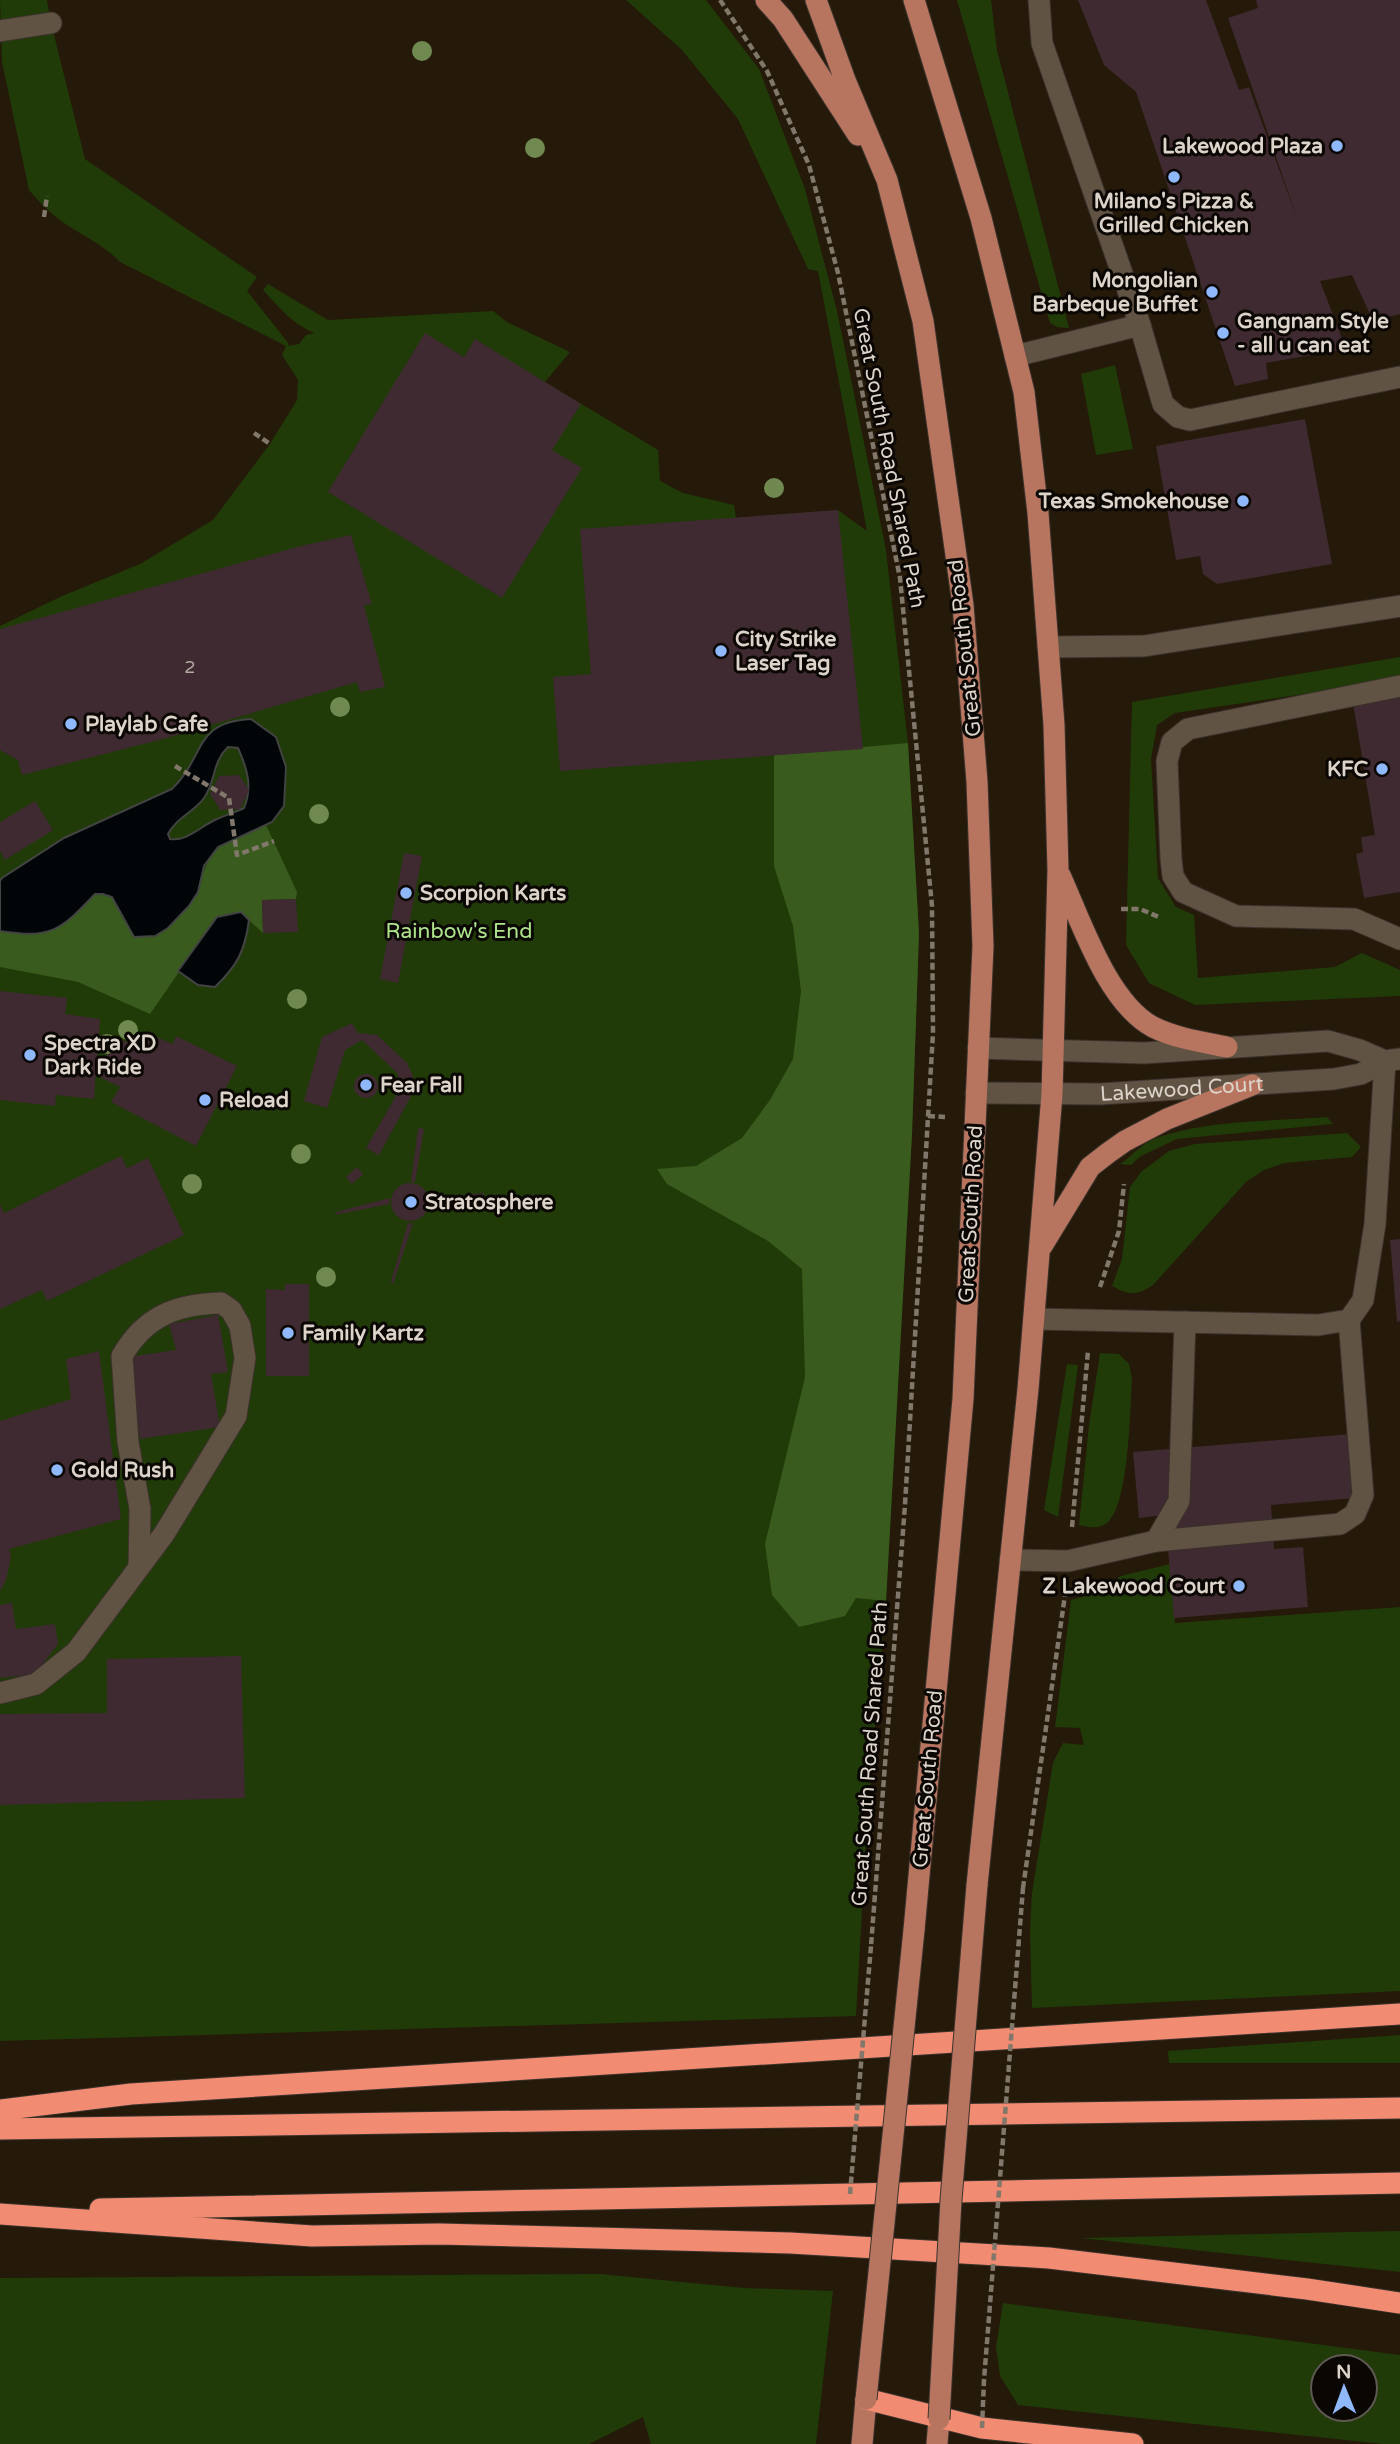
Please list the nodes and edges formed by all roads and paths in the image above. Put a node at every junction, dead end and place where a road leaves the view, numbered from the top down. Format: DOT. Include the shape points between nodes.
graph roads {
  1 [pos="720,0"];
  2 [pos="766,0"];
  3 [pos="816,0"];
  4 [pos="1039,0"];
  5 [pos="917,4"];
  6 [pos="51,23"];
  7 [pos="0,31"];
  8 [pos="887,180"];
  9 [pos="47,196"];
  10 [pos="44,217"];
  11 [pos="1140,325"];
  12 [pos="1015,356"];
  13 [pos="1400,377"];
  14 [pos="254,433"];
  15 [pos="270,444"];
  16 [pos="1400,606"];
  17 [pos="1048,647"];
  18 [pos="1400,686"];
  19 [pos="175,766"];
  20 [pos="274,841"];
  21 [pos="1058,870"];
  22 [pos="1400,939"];
  23 [pos="1227,1047"];
  24 [pos="978,1048"];
  25 [pos="1054,1049"];
  26 [pos="1392,1060"];
  27 [pos="1252,1085"];
  28 [pos="976,1093"];
  29 [pos="1052,1094"];
  30 [pos="928,1116"];
  31 [pos="944,1117"];
  32 [pos="1040,1248"];
  33 [pos="1034,1319"];
  34 [pos="1349,1320"];
  35 [pos="1185,1322"];
  36 [pos="1156,1541"];
  37 [pos="1010,1560"];
  38 [pos="139,1567"];
  39 [pos="0,1693"];
  40 [pos="1023,1888"];
  41 [pos="1400,2014"];
  42 [pos="1400,2108"];
  43 [pos="0,2110"];
  44 [pos="0,2129"];
  45 [pos="1400,2183"];
  46 [pos="849,2204"];
  47 [pos="0,2212"];
  48 [pos="1400,2303"];
  49 [pos="866,2399"];
  50 [pos="939,2419"];
  51 [pos="982,2428"];
  52 [pos="862,2444"];
  53 [pos="937,2444"];
  54 [pos="1133,2444"];
  1 -- 30 [label="path, Great South Road Shared Path" via="767,71 809,165 838,273 900,578 933,906"];
  2 -- 8 [label="main road" via="783,19"];
  3 -- 8 [label="main road, Great South Road"];
  4 -- 11 [label="street" via="1042,43"];
  5 -- 12 [label="main road" via="981,218"];
  6 -- 7 [label="street"];
  8 -- 24 [label="main road, Great South Road" via="923,321 963,606 982,920"];
  9 -- 10 [label="path"];
  11 -- 12 [label="street"];
  11 -- 13 [label="street" via="1163,404 1178,417 1190,420"];
  12 -- 17 [label="main road" via="1024,391 1038,513"];
  14 -- 15 [label="path"];
  16 -- 17 [label="street" via="1144,646"];
  17 -- 21 [label="main road"];
  18 -- 22 [label="street" via="1188,729 1172,742 1167,761 1173,876 1183,892 1236,916 1354,919"];
  19 -- 20 [label="path" via="229,798 237,855"];
  21 -- 23 [label="main road" via="1106,976 1129,1008 1153,1026"];
  21 -- 25 [label="main road"];
  23 -- 25 [label="street, Lakewood Court" via="1144,1053"];
  23 -- 26 [label="street, Lakewood Court" via="1328,1041"];
  24 -- 25 [label="street, Lakewood Court"];
  24 -- 28 [label="main road, Great South Road"];
  25 -- 29 [label="main road"];
  26 -- 27 [label="street, Lakewood Court" via="1361,1074 1334,1079"];
  26 -- 34 [label="street" via="1363,1300"];
  27 -- 29 [label="street, Lakewood Court"];
  27 -- 32 [label="main road" via="1167,1119 1108,1153 1090,1167"];
  28 -- 29 [label="street, Lakewood Court"];
  28 -- 49 [label="main road, Great South Road, bridge" via="962,1399"];
  29 -- 32 [label="main road"];
  30 -- 31 [label="path"];
  30 -- 46 [label="path, Great South Road Shared Path, bridge" via="905,1505"];
  32 -- 33 [label="main road"];
  33 -- 35 [label="street"];
  33 -- 37 [label="main road"];
  34 -- 35 [label="street" via="1318,1325"];
  34 -- 36 [label="street" via="1363,1495 1355,1514 1340,1524"];
  35 -- 36 [label="street" via="1179,1502"];
  36 -- 37 [label="street" via="1068,1561"];
  37 -- 50 [label="main road, bridge" via="977,1885 951,2200"];
  38 -- 38 [label="street" via="236,1416 245,1358 240,1326 221,1303 181,1307 157,1317 122,1356 128,1442 140,1510"];
  38 -- 39 [label="street" via="76,1652 36,1684"];
  40 -- 51 [label="path, bridge"];
  41 -- 43 [label="highway" via="131,2094"];
  42 -- 44 [label="highway"];
  45 -- 47 [label="highway"];
  47 -- 48 [label="highway" via="312,2236 790,2243 1049,2258"];
  49 -- 50 [label="highway"];
  49 -- 52 [label="main road, Great South Road"];
  50 -- 51 [label="highway"];
  50 -- 53 [label="main road"];
  51 -- 54 [label="highway"];
}
